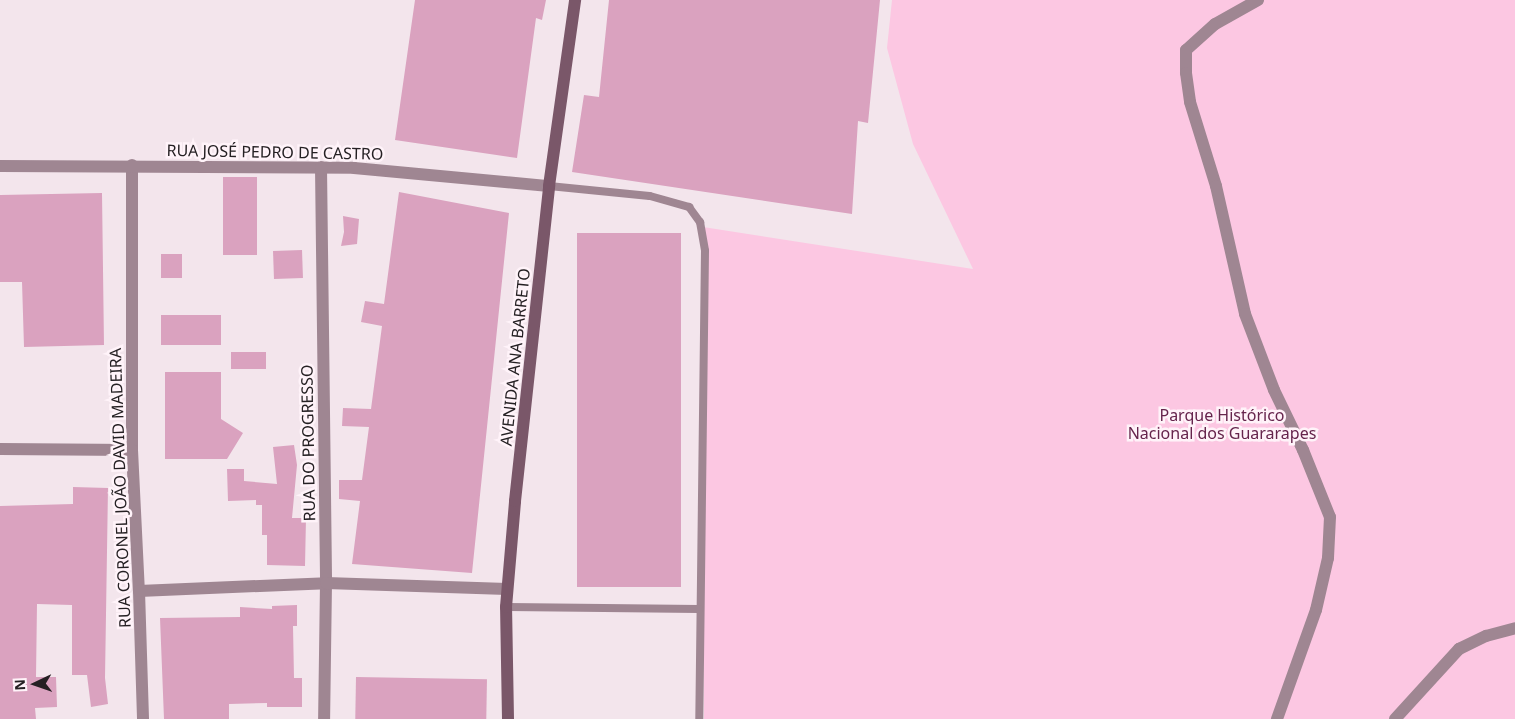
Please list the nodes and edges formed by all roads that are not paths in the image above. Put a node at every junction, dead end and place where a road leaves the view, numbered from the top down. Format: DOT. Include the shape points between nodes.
graph roads {
  1 [pos="576,0"];
  2 [pos="1258,0"];
  3 [pos="132,165"];
  4 [pos="0,166"];
  5 [pos="321,167"];
  6 [pos="549,186"];
  7 [pos="0,449"];
  8 [pos="132,450"];
  9 [pos="326,583"];
  10 [pos="507,589"];
  11 [pos="139,591"];
  12 [pos="506,607"];
  13 [pos="699,609"];
  14 [pos="1515,628"];
  15 [pos="143,719"];
  16 [pos="324,719"];
  17 [pos="508,719"];
  18 [pos="699,719"];
  19 [pos="1277,719"];
  20 [pos="1394,719"];
  1 -- 6 [label="street, AVENIDA ANA BARRETO"];
  2 -- 19 [label="street" via="1215,24 1186,50 1186,73 1190,102 1216,186 1245,314 1274,390 1330,517 1328,558 1316,610"];
  3 -- 4 [label="street, RUA JOSÉ PEDRO DE CASTRO"];
  3 -- 5 [label="street, RUA JOSÉ PEDRO DE CASTRO"];
  3 -- 8 [label="street, RUA CORONEL JOÃO DAVID MADEIRA"];
  5 -- 6 [label="street, RUA JOSÉ PEDRO DE CASTRO"];
  5 -- 9 [label="street, RUA DO PROGRESSO"];
  6 -- 10 [label="street, AVENIDA ANA BARRETO"];
  6 -- 13 [label="lane" via="650,196 689,207 700,222 706,251"];
  7 -- 8 [label="street"];
  8 -- 11 [label="street, RUA CORONEL JOÃO DAVID MADEIRA"];
  9 -- 10 [label="street"];
  9 -- 11 [label="street"];
  9 -- 16 [label="street, RUA DO PROGRESSO"];
  10 -- 12 [label="street, AVENIDA ANA BARRETO"];
  11 -- 15 [label="street, RUA CORONEL JOÃO DAVID MADEIRA"];
  12 -- 13 [label="lane"];
  12 -- 17 [label="street, AVENIDA ANA BARRETO"];
  13 -- 18 [label="lane"];
  14 -- 20 [label="street" via="1486,636 1459,649"];
}
